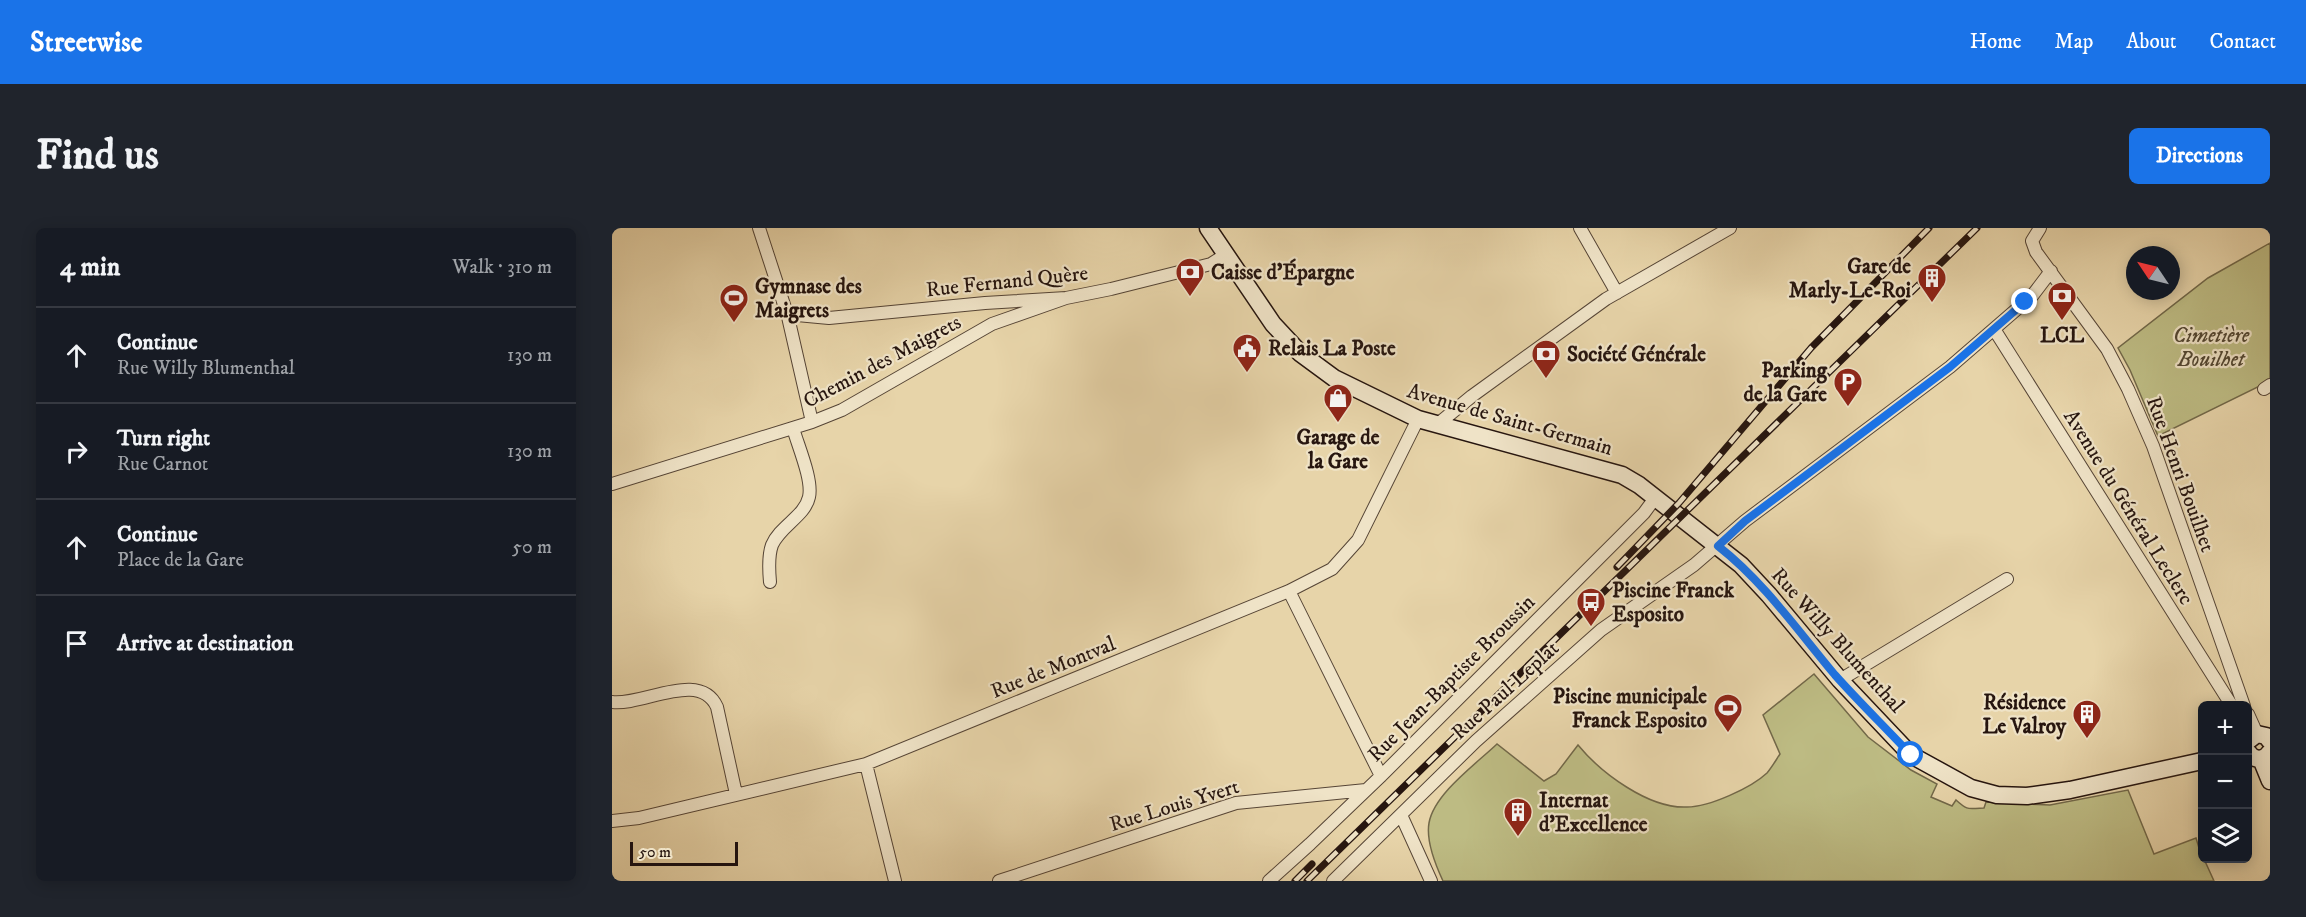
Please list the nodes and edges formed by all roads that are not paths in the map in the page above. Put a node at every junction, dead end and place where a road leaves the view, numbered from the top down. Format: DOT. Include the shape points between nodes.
graph roads {
  1 [pos="759,228"];
  2 [pos="1208,228"];
  3 [pos="1580,228"];
  4 [pos="1730,228"];
  5 [pos="2040,228"];
  6 [pos="1710,233"];
  7 [pos="1225,255"];
  8 [pos="2051,271"];
  9 [pos="1617,293"];
  10 [pos="1066,298"];
  11 [pos="788,317"];
  12 [pos="1995,329"];
  13 [pos="1418,419"];
  14 [pos="812,422"];
  15 [pos="1438,424"];
  16 [pos="793,428"];
  17 [pos="612,484"];
  18 [pos="1655,498"];
  19 [pos="1718,546"];
  20 [pos="2007,579"];
  21 [pos="770,582"];
  22 [pos="1289,591"];
  23 [pos="1840,680"];
  24 [pos="2236,684"];
  25 [pos="2222,691"];
  26 [pos="2229,701"];
  27 [pos="2242,701"];
  28 [pos="612,702"];
  29 [pos="2252,730"];
  30 [pos="2257,745"];
  31 [pos="2198,762"];
  32 [pos="866,764"];
  33 [pos="1381,776"];
  34 [pos="2270,781"];
  35 [pos="1366,790"];
  36 [pos="736,794"];
  37 [pos="1401,814"];
  38 [pos="612,821"];
  39 [pos="895,881"];
  40 [pos="999,881"];
  41 [pos="1269,881"];
  42 [pos="1333,881"];
  43 [pos="1431,881"];
  1 -- 11 [label="street"];
  2 -- 7 [label="main road, Avenue de Saint-Germain"];
  3 -- 9 [label="street"];
  4 -- 6 [label="street"];
  5 -- 8 [label="street, Rue Henri Bouilhet" via="2032,241"];
  6 -- 9 [label="street"];
  7 -- 10 [label="street, Rue Fernand Quère" via="1211,264"];
  7 -- 13 [label="main road, Avenue de Saint-Germain" via="1273,324 1300,353 1334,378"];
  8 -- 12 [label="street, Rue Paul Leplat" via="2032,296"];
  8 -- 24 [label="street, Rue Henri Bouilhet" via="2107,349 2128,389 2153,446"];
  9 -- 15 [label="street"];
  10 -- 11 [label="street, Rue Fernand Quère" via="828,318"];
  10 -- 14 [label="street, Chemin des Maigrets" via="992,324 842,410"];
  11 -- 14 [label="street"];
  12 -- 19 [label="street, Rue Paul Leplat" via="1745,521"];
  12 -- 25 [label="street, Avenue du Général Leclerc"];
  13 -- 15 [label="main road, Avenue de Saint-Germain"];
  13 -- 22 [label="street, Rue de Montval" via="1358,540 1332,569"];
  14 -- 16 [label="street, Chemin des Maigrets"];
  15 -- 18 [label="main road, Avenue de Saint-Germain" via="1622,475"];
  16 -- 17 [label="street, Chemin des Maigrets"];
  16 -- 21 [label="street" via="809,495 806,505 772,545"];
  18 -- 19 [label="main road, Avenue de Saint-Germain"];
  18 -- 33 [label="street, Rue Jean-Baptiste Broussin"];
  19 -- 23 [label="main road, Rue Willy Blumenthal" via="1769,595"];
  19 -- 37 [label="street, Rue Paul Leplat" via="1601,630"];
  20 -- 23 [label="street"];
  22 -- 32 [label="street, Rue de Montval"];
  22 -- 33 [label="street"];
  23 -- 31 [label="main road, Rue Willy Blumenthal" via="1911,755 1971,788 1996,795 2027,796 2070,790"];
  24 -- 25 [label="street"];
  24 -- 27 [label="street, Rue Henri Bouilhet"];
  25 -- 26 [label="street, Avenue du Général Leclerc"];
  28 -- 36 [label="street" via="625,703 689,688 706,692 717,707"];
  29 -- 30 [label="street"];
  30 -- 34 [label="main road"];
  32 -- 36 [label="street, Rue de Montval"];
  32 -- 39 [label="street"];
  33 -- 35 [label="street, Rue Jean-Baptiste Broussin"];
  35 -- 40 [label="street, Rue Louis Yvert" via="1236,802"];
  35 -- 41 [label="street, Rue Jean-Baptiste Broussin"];
  36 -- 38 [label="street, Rue de Montval"];
  37 -- 42 [label="street, Rue Paul Leplat"];
  37 -- 43 [label="street"];
}
